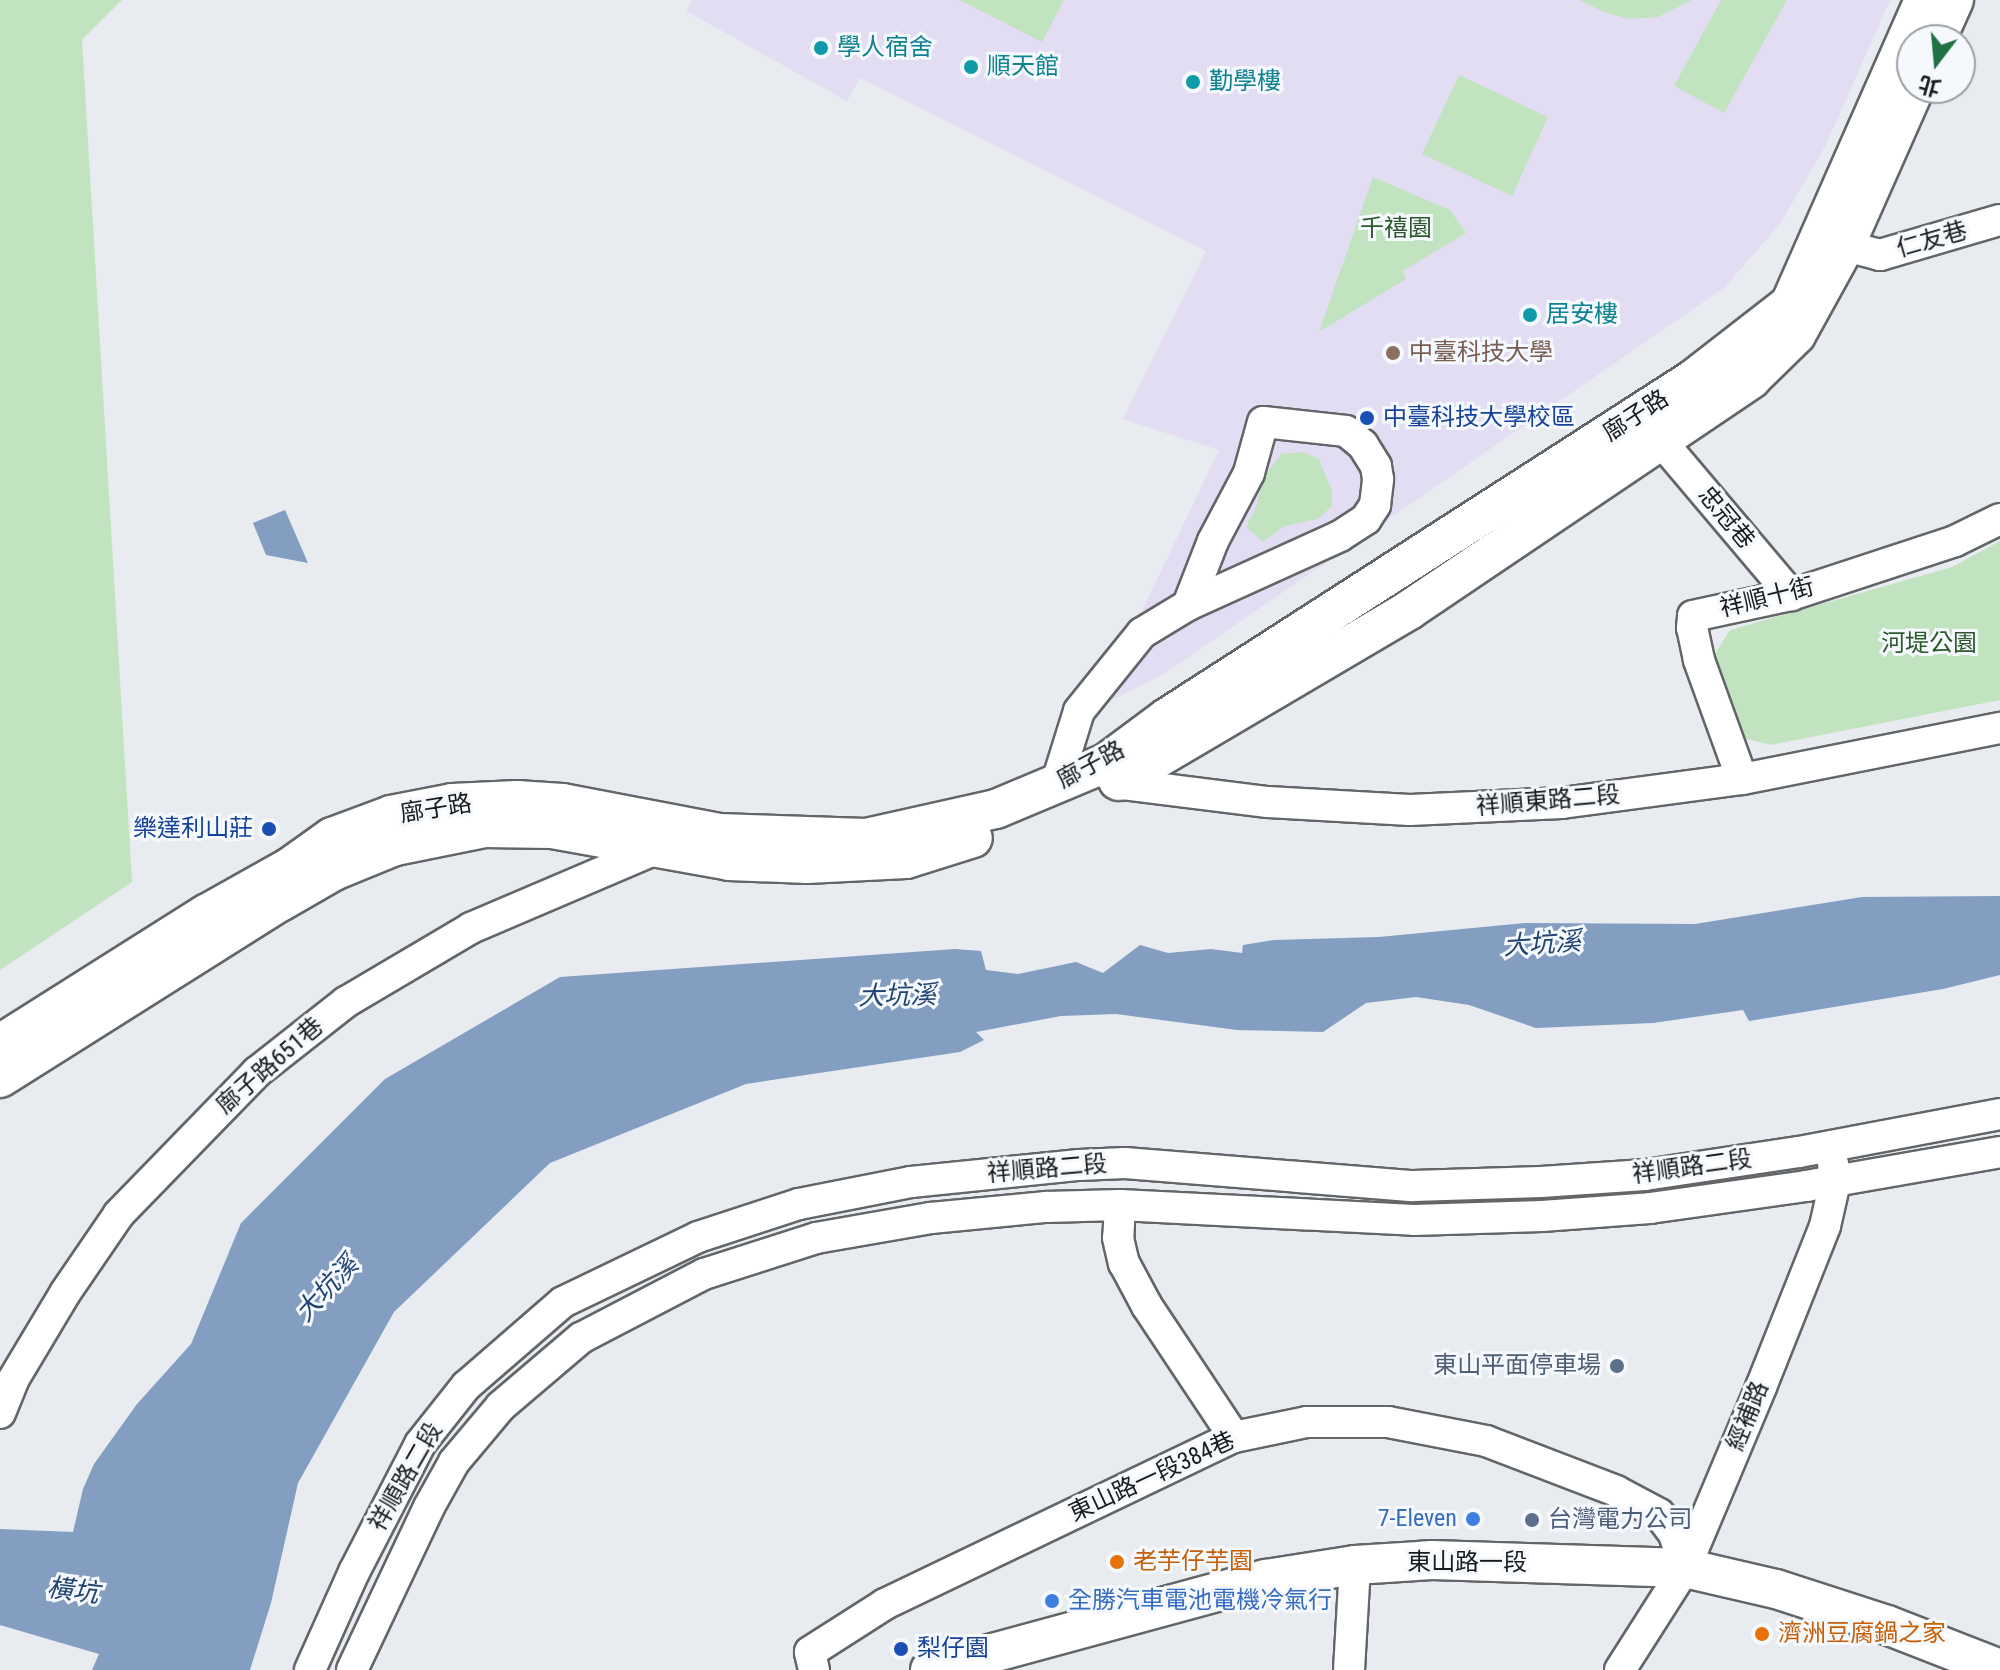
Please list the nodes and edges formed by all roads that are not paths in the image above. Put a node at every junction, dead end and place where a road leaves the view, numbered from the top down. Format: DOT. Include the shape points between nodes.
graph roads {
  1 [pos="1924,0"];
  2 [pos="1954,0"];
  3 [pos="1943,24"];
  4 [pos="1906,104"];
  5 [pos="2000,220"];
  6 [pos="1831,242"];
  7 [pos="1661,441"];
  8 [pos="2000,519"];
  9 [pos="1791,595"];
  10 [pos="1188,605"];
  11 [pos="2000,728"];
  12 [pos="1110,773"];
  13 [pos="1742,779"];
  14 [pos="1063,795"];
  15 [pos="654,850"];
  16 [pos="0,1044"];
  17 [pos="0,1078"];
  18 [pos="2000,1114"];
  19 [pos="1832,1147"];
  20 [pos="2000,1152"];
  21 [pos="1835,1182"];
  22 [pos="1120,1205"];
  23 [pos="0,1413"];
  24 [pos="1234,1437"];
  25 [pos="1355,1565"];
  26 [pos="1685,1568"];
  27 [pos="2000,1669"];
  28 [pos="310,1670"];
  29 [pos="352,1670"];
  30 [pos="814,1670"];
  31 [pos="930,1670"];
  32 [pos="1349,1670"];
  33 [pos="1620,1670"];
  1 -- 6 [label="main road, 廍子路"];
  2 -- 3 [label="main road"];
  4 -- 6 [label="main road, 廍子路"];
  5 -- 6 [label="street, 仁友巷" via="1880,255"];
  6 -- 7 [label="main road, 廍子路" via="1796,335 1751,379"];
  6 -- 12 [label="main road, 廍子路" via="1790,304 1692,380 1168,717"];
  7 -- 9 [label="street, 忠冠巷"];
  7 -- 12 [label="main road, 廍子路" via="1409,610"];
  8 -- 9 [label="street, 祥順十街" via="1955,541"];
  9 -- 13 [label="street, 祥順十街" via="1693,616 1699,660"];
  10 -- 10 [label="street" via="1366,519 1375,505 1378,479 1363,445 1346,431 1263,422 1249,473 1213,541"];
  10 -- 14 [label="street" via="1142,633 1079,711"];
  11 -- 13 [label="street, 祥順東路二段"];
  12 -- 13 [label="street, 祥順東路二段" via="1268,802 1410,810 1562,803"];
  12 -- 14 [label="main road, 廍子路"];
  14 -- 15 [label="main road, 廍子路" via="906,859 807,864 729,861"];
  14 -- 16 [label="main road, 廍子路" via="866,838 719,833 562,803 517,800 452,803 391,815 332,837"];
  15 -- 17 [label="main road, 廍子路" via="552,829 484,828 395,846 334,871 280,902"];
  15 -- 23 [label="street, 廍子路651巷" via="471,928 346,1002 257,1072 119,1214 57,1306 13,1380"];
  18 -- 19 [label="street, 祥順路二段"];
  19 -- 21 [label="street, 經補路"];
  19 -- 28 [label="street, 祥順路二段" via="1645,1175 1413,1186 1125,1163 1079,1165 911,1182 799,1204 698,1237 563,1302 466,1386 407,1467"];
  20 -- 21 [label="street, 祥順路二段"];
  21 -- 22 [label="street, 祥順路二段" via="1650,1208 1542,1216 1414,1220"];
  21 -- 26 [label="street, 經補路" via="1825,1226"];
  22 -- 24 [label="street" via="1118,1238 1124,1263"];
  22 -- 29 [label="street, 祥順路二段" via="931,1218 816,1238 704,1274 581,1338 501,1406 454,1462"];
  24 -- 26 [label="street, 東山路一段384巷" via="1307,1422 1388,1422 1486,1441 1616,1491 1659,1514 1674,1534"];
  24 -- 30 [label="street, 東山路一段384巷" via="885,1604 810,1652"];
  25 -- 26 [label="main road, 東山路一段" via="1432,1560"];
  25 -- 31 [label="main road, 東山路一段" via="1266,1579"];
  25 -- 32 [label="street"];
  26 -- 27 [label="main road, 東山路一段" via="1818,1602"];
  26 -- 33 [label="street, 經補路"];
}
